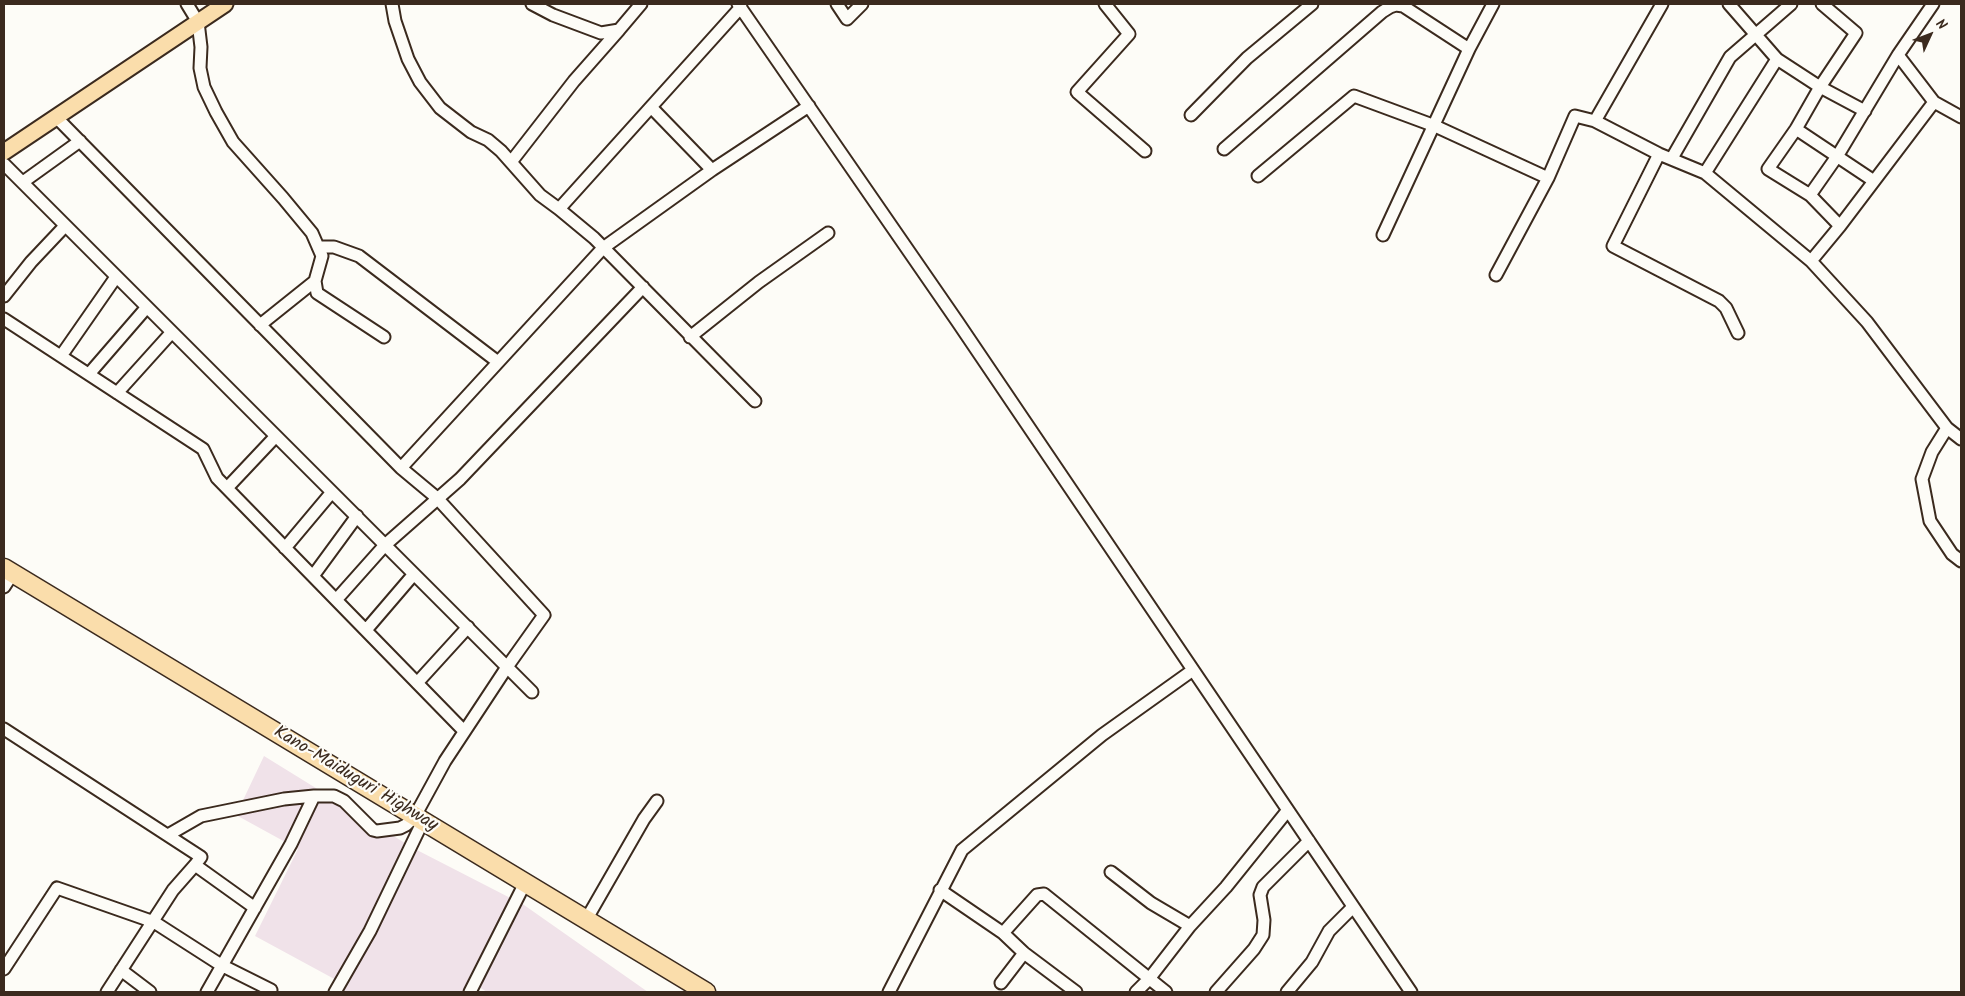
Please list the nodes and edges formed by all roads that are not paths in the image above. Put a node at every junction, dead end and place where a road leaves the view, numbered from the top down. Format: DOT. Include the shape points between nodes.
graph roads {
  1 [pos="187,4"];
  2 [pos="225,4"];
  3 [pos="392,4"];
  4 [pos="532,4"];
  5 [pos="640,4"];
  6 [pos="837,4"];
  7 [pos="862,4"];
  8 [pos="1104,4"];
  9 [pos="1312,4"];
  10 [pos="1494,4"];
  11 [pos="1662,4"];
  12 [pos="1728,4"];
  13 [pos="1791,4"];
  14 [pos="1822,4"];
  15 [pos="1933,4"];
  16 [pos="739,5"];
  17 [pos="198,22"];
  18 [pos="619,30"];
  19 [pos="1756,33"];
  20 [pos="1469,49"];
  21 [pos="1898,55"];
  22 [pos="1777,60"];
  23 [pos="1820,87"];
  24 [pos="1934,102"];
  25 [pos="809,106"];
  26 [pos="651,107"];
  27 [pos="1865,110"];
  28 [pos="1191,115"];
  29 [pos="56,117"];
  30 [pos="1961,117"];
  31 [pos="1595,121"];
  32 [pos="1435,126"];
  33 [pos="1796,129"];
  34 [pos="80,141"];
  35 [pos="1224,149"];
  36 [pos="4,152"];
  37 [pos="1145,152"];
  38 [pos="1658,154"];
  39 [pos="1838,155"];
  40 [pos="1672,158"];
  41 [pos="511,162"];
  42 [pos="4,164"];
  43 [pos="712,170"];
  44 [pos="1705,173"];
  45 [pos="1258,176"];
  46 [pos="1548,178"];
  47 [pos="1874,181"];
  48 [pos="22,182"];
  49 [pos="1810,195"];
  50 [pos="560,209"];
  51 [pos="65,226"];
  52 [pos="1840,226"];
  53 [pos="828,233"];
  54 [pos="1383,235"];
  55 [pos="318,246"];
  56 [pos="603,248"];
  57 [pos="1810,261"];
  58 [pos="1496,275"];
  59 [pos="116,277"];
  60 [pos="314,281"];
  61 [pos="643,287"];
  62 [pos="4,296"];
  63 [pos="147,307"];
  64 [pos="4,318"];
  65 [pos="260,325"];
  66 [pos="172,332"];
  67 [pos="1738,334"];
  68 [pos="690,336"];
  69 [pos="384,337"];
  70 [pos="61,356"];
  71 [pos="498,362"];
  72 [pos="89,374"];
  73 [pos="117,393"];
  74 [pos="755,401"];
  75 [pos="1947,428"];
  76 [pos="276,436"];
  77 [pos="1961,439"];
  78 [pos="401,468"];
  79 [pos="227,488"];
  80 [pos="332,492"];
  81 [pos="437,498"];
  82 [pos="357,516"];
  83 [pos="385,545"];
  84 [pos="285,548"];
  85 [pos="1961,561"];
  86 [pos="414,574"];
  87 [pos="7,576"];
  88 [pos="313,576"];
  89 [pos="336,600"];
  90 [pos="468,627"];
  91 [pos="366,630"];
  92 [pos="507,667"];
  93 [pos="1193,670"];
  94 [pos="417,683"];
  95 [pos="532,692"];
  96 [pos="4,729"];
  97 [pos="464,731"];
  98 [pos="314,796"];
  99 [pos="657,801"];
  100 [pos="1288,810"];
  101 [pos="419,819"];
  102 [pos="168,835"];
  103 [pos="1309,841"];
  104 [pos="195,865"];
  105 [pos="1111,872"];
  106 [pos="525,883"];
  107 [pos="940,890"];
  108 [pos="1353,907"];
  109 [pos="255,908"];
  110 [pos="586,920"];
  111 [pos="154,922"];
  112 [pos="1190,926"];
  113 [pos="1003,933"];
  114 [pos="1024,953"];
  115 [pos="221,965"];
  116 [pos="4,969"];
  117 [pos="121,970"];
  118 [pos="1149,979"];
  119 [pos="1001,983"];
  120 [pos="271,990"];
  121 [pos="106,992"];
  122 [pos="150,992"];
  123 [pos="207,992"];
  124 [pos="335,992"];
  125 [pos="470,992"];
  126 [pos="706,992"];
  127 [pos="889,992"];
  128 [pos="1076,992"];
  129 [pos="1136,992"];
  130 [pos="1166,992"];
  131 [pos="1216,992"];
  132 [pos="1287,992"];
  133 [pos="1411,992"];
  1 -- 17 [label="street"];
  2 -- 17 [label="main road"];
  3 -- 41 [label="street" via="408,59 420,82 440,108 470,132 488,140"];
  4 -- 18 [label="street" via="601,33"];
  5 -- 18 [label="street"];
  6 -- 7 [label="street" via="847,19"];
  8 -- 37 [label="street" via="1129,34 1077,92"];
  9 -- 28 [label="street" via="1247,58"];
  10 -- 20 [label="street"];
  11 -- 31 [label="street"];
  12 -- 19 [label="street"];
  13 -- 19 [label="street"];
  14 -- 23 [label="street" via="1856,33"];
  15 -- 21 [label="street"];
  16 -- 25 [label="street"];
  16 -- 26 [label="street"];
  17 -- 29 [label="main road"];
  17 -- 55 [label="street" via="204,87 232,142 312,233"];
  18 -- 41 [label="street" via="574,81"];
  19 -- 22 [label="street"];
  19 -- 40 [label="street" via="1730,57"];
  20 -- 32 [label="street"];
  20 -- 35 [label="street" via="1402,6 1390,6"];
  21 -- 24 [label="street"];
  21 -- 27 [label="street"];
  22 -- 23 [label="street"];
  22 -- 44 [label="street"];
  23 -- 27 [label="street"];
  23 -- 33 [label="street"];
  24 -- 30 [label="street"];
  24 -- 47 [label="street"];
  25 -- 43 [label="street"];
  25 -- 93 [label="street"];
  26 -- 43 [label="street"];
  26 -- 50 [label="street"];
  27 -- 39 [label="street"];
  29 -- 34 [label="street"];
  29 -- 36 [label="main road"];
  31 -- 38 [label="street"];
  31 -- 46 [label="street" via="1575,116"];
  32 -- 45 [label="street" via="1354,96"];
  32 -- 46 [label="street"];
  32 -- 54 [label="street"];
  33 -- 39 [label="street"];
  33 -- 49 [label="street" via="1768,169"];
  34 -- 48 [label="street"];
  34 -- 65 [label="street"];
  38 -- 40 [label="street"];
  38 -- 67 [label="street" via="1613,246 1719,301 1726,308"];
  39 -- 47 [label="street"];
  39 -- 49 [label="street"];
  40 -- 44 [label="street"];
  41 -- 50 [label="street" via="540,195"];
  42 -- 48 [label="street"];
  43 -- 56 [label="street"];
  44 -- 57 [label="street"];
  46 -- 58 [label="street"];
  47 -- 52 [label="street"];
  48 -- 51 [label="street"];
  49 -- 52 [label="street"];
  50 -- 56 [label="street"];
  51 -- 59 [label="street"];
  51 -- 62 [label="street" via="30,262"];
  52 -- 57 [label="street"];
  53 -- 68 [label="street"];
  55 -- 60 [label="street" via="322,256"];
  55 -- 71 [label="street" via="334,247 359,256"];
  56 -- 61 [label="street"];
  56 -- 71 [label="street"];
  57 -- 75 [label="street" via="1867,322"];
  59 -- 63 [label="street"];
  59 -- 70 [label="street"];
  60 -- 65 [label="street"];
  60 -- 69 [label="street" via="317,293"];
  61 -- 68 [label="street"];
  61 -- 81 [label="street" via="460,480"];
  63 -- 66 [label="street"];
  63 -- 72 [label="street"];
  64 -- 70 [label="street"];
  65 -- 78 [label="street"];
  66 -- 73 [label="street"];
  66 -- 76 [label="street"];
  68 -- 74 [label="street"];
  70 -- 72 [label="street"];
  71 -- 78 [label="street"];
  72 -- 73 [label="street"];
  73 -- 79 [label="street" via="203,450 217,478"];
  75 -- 77 [label="street"];
  75 -- 85 [label="street" via="1932,452 1922,479 1930,521 1952,554"];
  76 -- 79 [label="street"];
  76 -- 80 [label="street"];
  78 -- 81 [label="street"];
  79 -- 84 [label="street"];
  80 -- 82 [label="street"];
  80 -- 84 [label="street"];
  81 -- 83 [label="street"];
  81 -- 92 [label="street" via="544,615"];
  82 -- 83 [label="street"];
  82 -- 88 [label="street"];
  83 -- 86 [label="street"];
  83 -- 89 [label="street"];
  84 -- 88 [label="street"];
  86 -- 90 [label="street"];
  86 -- 91 [label="street"];
  87 -- 101 [label="highway, Kano-Maiduguri Highway"];
  88 -- 89 [label="street"];
  89 -- 91 [label="street"];
  90 -- 92 [label="street"];
  90 -- 94 [label="street"];
  91 -- 94 [label="street"];
  92 -- 95 [label="street"];
  92 -- 97 [label="street"];
  93 -- 100 [label="street"];
  93 -- 107 [label="street" via="1102,735 962,850"];
  94 -- 97 [label="street"];
  96 -- 102 [label="street"];
  97 -- 101 [label="street" via="445,760"];
  98 -- 101 [label="street" via="334,796 344,801 377,831 400,828"];
  98 -- 102 [label="street" via="201,816"];
  98 -- 109 [label="street"];
  99 -- 110 [label="street"];
  100 -- 103 [label="street"];
  100 -- 112 [label="street"];
  101 -- 106 [label="highway, Kano-Maiduguri Highway"];
  101 -- 124 [label="street" via="370,931"];
  102 -- 104 [label="street" via="201,857"];
  103 -- 108 [label="street"];
  103 -- 131 [label="street" via="1262,888 1263,935"];
  104 -- 109 [label="street"];
  104 -- 111 [label="street" via="173,890"];
  105 -- 112 [label="street" via="1151,903"];
  106 -- 110 [label="highway, Kano-Maiduguri Highway"];
  106 -- 125 [label="street"];
  107 -- 113 [label="street"];
  107 -- 127 [label="street"];
  108 -- 132 [label="street" via="1329,931 1312,962"];
  108 -- 133 [label="street"];
  109 -- 115 [label="street"];
  110 -- 126 [label="highway, Kano-Maiduguri Highway"];
  111 -- 115 [label="street"];
  111 -- 116 [label="street" via="57,888"];
  111 -- 117 [label="street"];
  112 -- 118 [label="street"];
  113 -- 114 [label="street"];
  113 -- 118 [label="street" via="1037,895 1044,894"];
  114 -- 119 [label="street"];
  114 -- 128 [label="street"];
  115 -- 120 [label="street"];
  115 -- 123 [label="street"];
  117 -- 121 [label="street"];
  117 -- 122 [label="street"];
  118 -- 129 [label="street"];
  118 -- 130 [label="street"];
}
